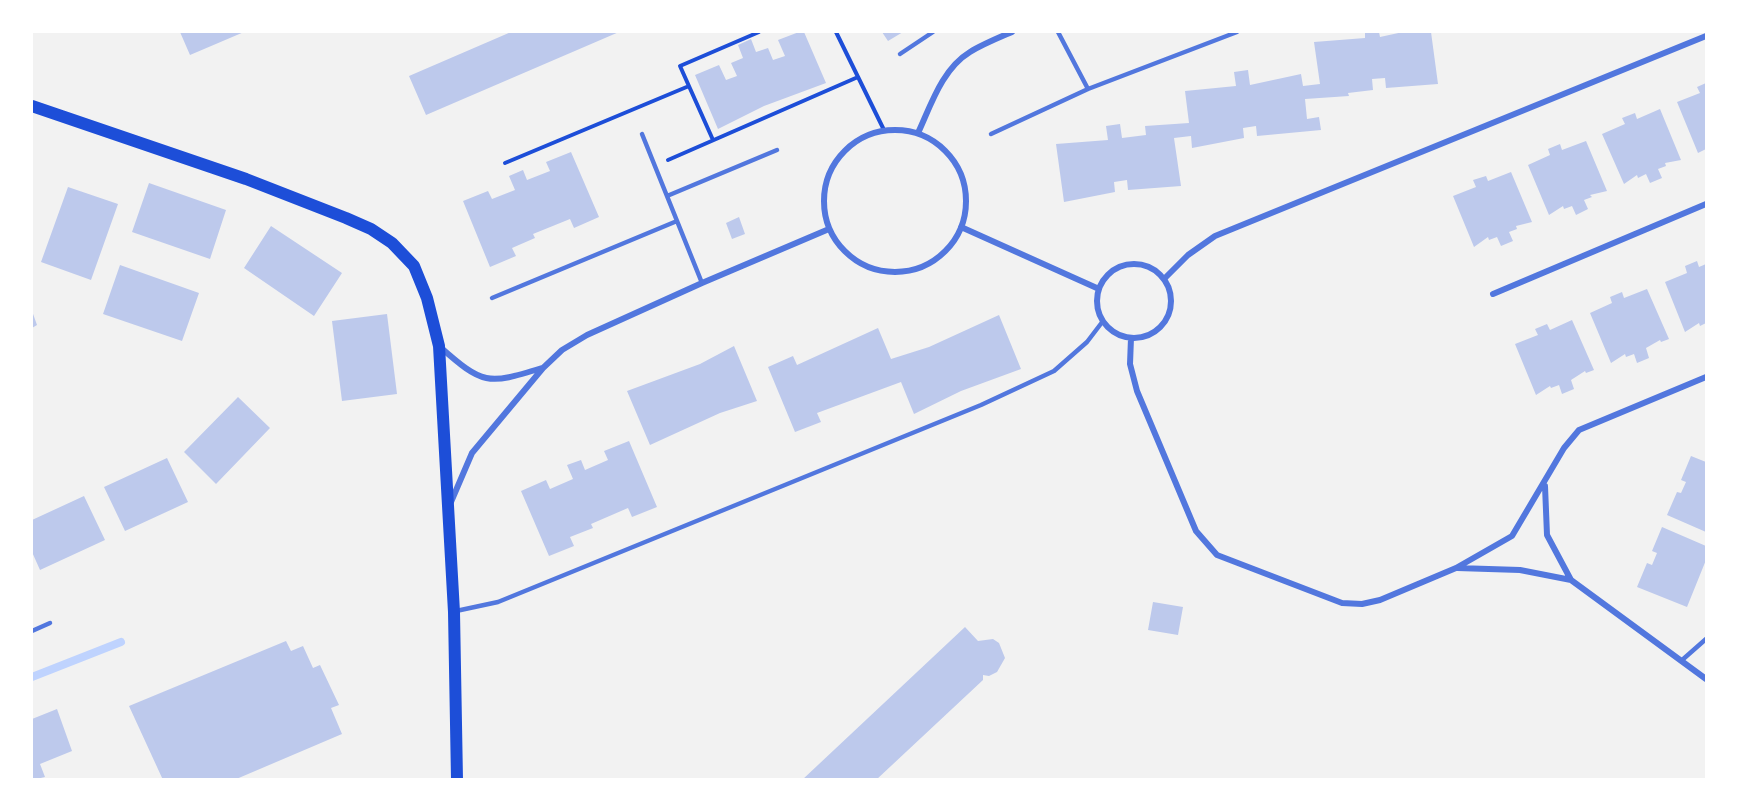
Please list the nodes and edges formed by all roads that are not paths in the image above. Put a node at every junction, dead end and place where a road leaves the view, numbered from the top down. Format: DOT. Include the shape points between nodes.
graph roads {
  1 [pos="933,32"];
  2 [pos="1012,32"];
  3 [pos="1058,32"];
  4 [pos="1237,32"];
  5 [pos="1707,36"];
  6 [pos="900,54"];
  7 [pos="1088,89"];
  8 [pos="32,106"];
  9 [pos="918,133"];
  10 [pos="642,134"];
  11 [pos="991,134"];
  12 [pos="777,150"];
  13 [pos="667,196"];
  14 [pos="1707,204"];
  15 [pos="677,221"];
  16 [pos="961,227"];
  17 [pos="829,229"];
  18 [pos="1164,279"];
  19 [pos="702,283"];
  20 [pos="1099,289"];
  21 [pos="1493,294"];
  22 [pos="492,298"];
  23 [pos="1103,321"];
  24 [pos="1131,338"];
  25 [pos="439,346"];
  26 [pos="543,368"];
  27 [pos="1707,377"];
  28 [pos="1545,485"];
  29 [pos="448,511"];
  30 [pos="1456,568"];
  31 [pos="1571,580"];
  32 [pos="454,612"];
  33 [pos="50,623"];
  34 [pos="32,631"];
  35 [pos="1707,639"];
  36 [pos="1682,660"];
  37 [pos="1707,679"];
  38 [pos="457,780"];
  1 -- 6 [label="lane"];
  2 -- 9 [label="street" via="969,52 954,65 942,81"];
  3 -- 7 [label="lane"];
  4 -- 7 [label="lane"];
  5 -- 18 [label="street" via="1215,236"];
  7 -- 11 [label="lane"];
  8 -- 25 [label="main road" via="246,179 371,229 392,243 414,266 428,298"];
  9 -- 16 [label="street" via="938,144 954,161 963,182 966,205"];
  9 -- 17 [label="street" via="884,130 846,149 832,166 825,186"];
  10 -- 13 [label="lane"];
  12 -- 13 [label="lane"];
  13 -- 15 [label="lane"];
  14 -- 21 [label="street"];
  15 -- 19 [label="lane"];
  15 -- 22 [label="lane"];
  16 -- 17 [label="street" via="949,248 930,263 908,272 884,272 861,264 842,249"];
  16 -- 20 [label="street"];
  17 -- 19 [label="street"];
  18 -- 20 [label="street" via="1154,270 1128,264 1105,278"];
  18 -- 24 [label="street" via="1171,302 1169,314 1154,332"];
  19 -- 26 [label="street" via="587,335"];
  20 -- 23 [label="street" via="1098,311"];
  23 -- 24 [label="street" via="1111,330"];
  23 -- 32 [label="lane" via="1087,342 1054,371 981,405 498,602"];
  24 -- 30 [label="street" via="1130,364 1137,391 1196,531 1217,555 1342,603 1380,600"];
  25 -- 26 [label="street" via="483,380 504,380"];
  25 -- 29 [label="main road"];
  26 -- 29 [label="street" via="472,453"];
  27 -- 28 [label="street" via="1579,430 1564,448"];
  28 -- 30 [label="street" via="1512,536"];
  28 -- 31 [label="street" via="1547,535"];
  29 -- 32 [label="main road"];
  30 -- 31 [label="street" via="1520,570"];
  31 -- 36 [label="street"];
  32 -- 38 [label="main road"];
  33 -- 34 [label="lane"];
  35 -- 36 [label="lane"];
  36 -- 37 [label="street"];
}
